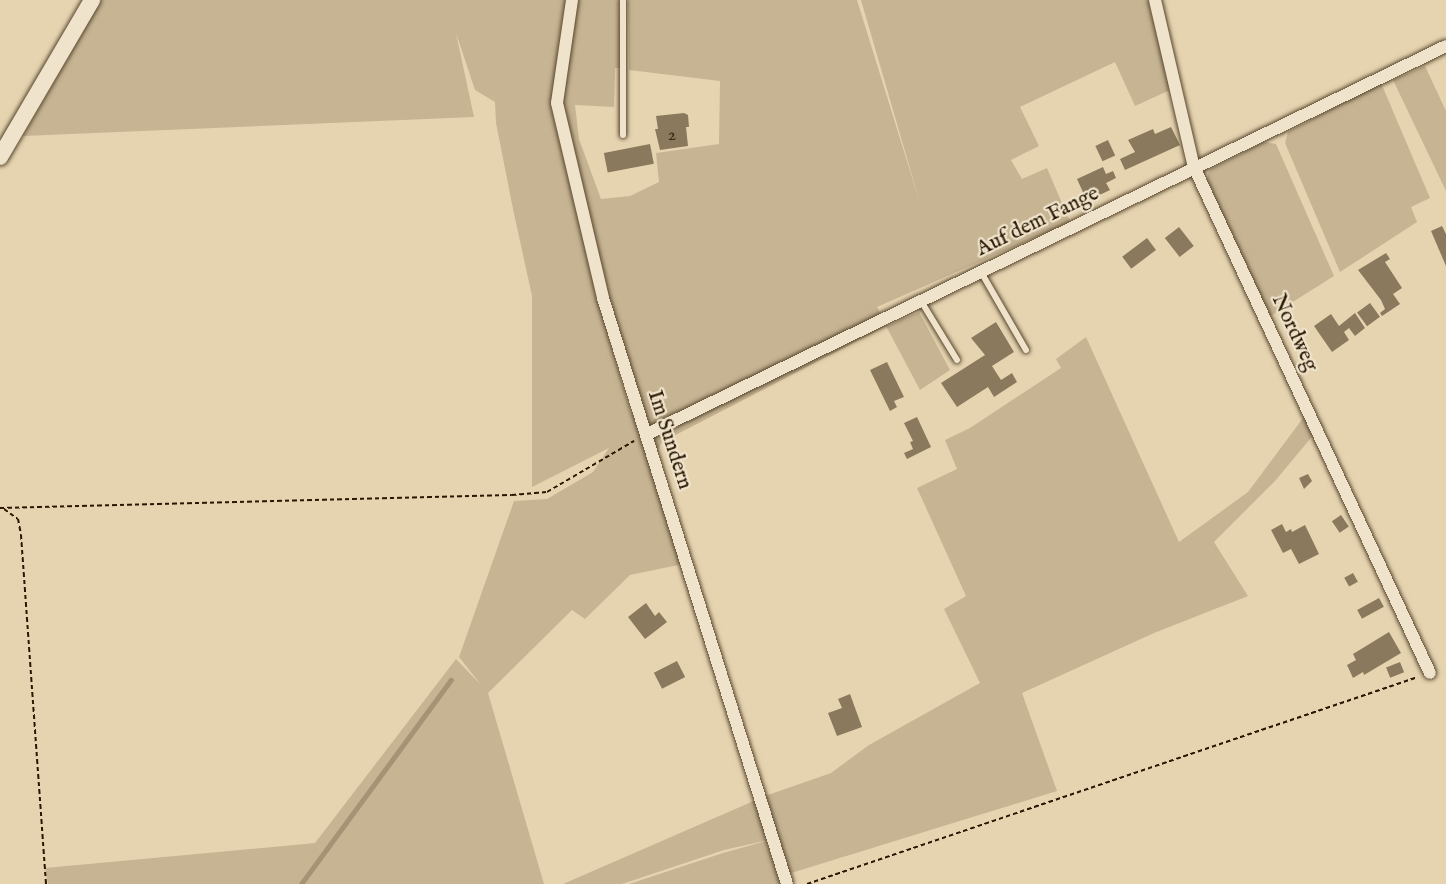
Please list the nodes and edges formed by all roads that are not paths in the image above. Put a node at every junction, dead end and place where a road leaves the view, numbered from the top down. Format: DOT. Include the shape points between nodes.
graph roads {
  1 [pos="92,0"];
  2 [pos="572,0"];
  3 [pos="623,0"];
  4 [pos="1155,0"];
  5 [pos="1446,46"];
  6 [pos="624,135"];
  7 [pos="2,146"];
  8 [pos="1194,167"];
  9 [pos="981,271"];
  10 [pos="920,300"];
  11 [pos="1026,350"];
  12 [pos="957,360"];
  13 [pos="647,434"];
  14 [pos="1430,673"];
  15 [pos="787,884"];
  1 -- 7 [label="street"];
  2 -- 13 [label="street, Im Sundern" via="557,103 603,298"];
  3 -- 6 [label="lane"];
  4 -- 8 [label="street, Nordweg"];
  5 -- 8 [label="street, Auf dem Fange"];
  8 -- 9 [label="street, Auf dem Fange"];
  8 -- 14 [label="street, Nordweg"];
  9 -- 10 [label="street, Auf dem Fange"];
  9 -- 11 [label="lane"];
  10 -- 12 [label="lane"];
  10 -- 13 [label="street, Auf dem Fange"];
  13 -- 15 [label="street, Im Sundern"];
}
